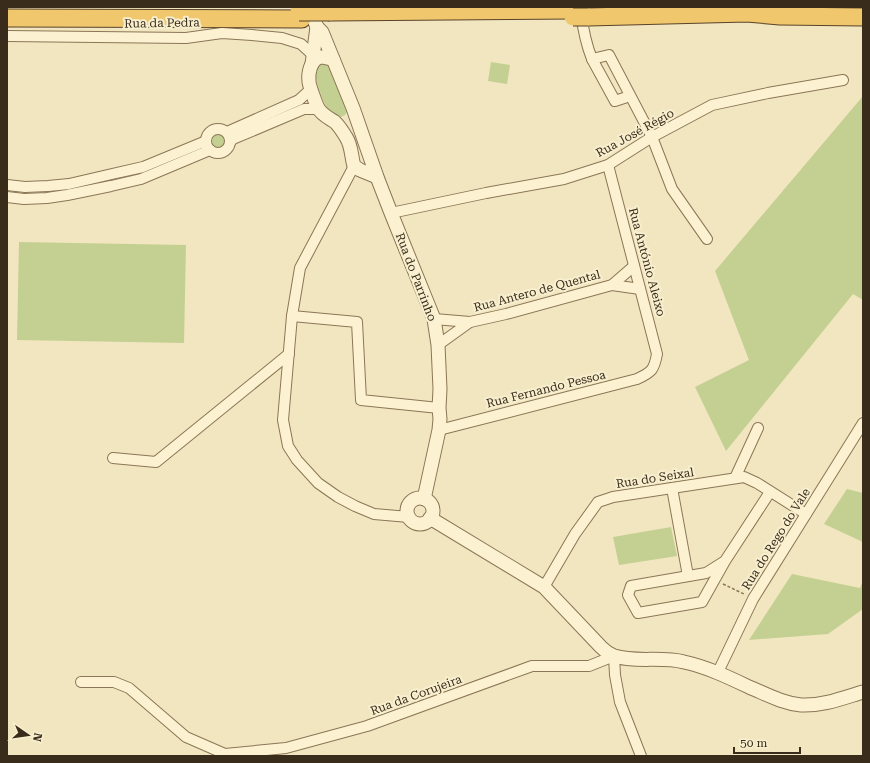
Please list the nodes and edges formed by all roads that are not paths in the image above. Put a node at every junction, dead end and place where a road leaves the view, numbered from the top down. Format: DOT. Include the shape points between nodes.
graph roads {
  1 [pos="717,7"];
  2 [pos="7,10"];
  3 [pos="580,12"];
  4 [pos="303,13"];
  5 [pos="863,17"];
  6 [pos="7,18"];
  7 [pos="326,20"];
  8 [pos="7,36"];
  9 [pos="313,59"];
  10 [pos="333,59"];
  11 [pos="592,59"];
  12 [pos="843,80"];
  13 [pos="311,90"];
  14 [pos="630,96"];
  15 [pos="353,108"];
  16 [pos="319,109"];
  17 [pos="334,122"];
  18 [pos="229,136"];
  19 [pos="652,137"];
  20 [pos="208,146"];
  21 [pos="608,165"];
  22 [pos="354,166"];
  23 [pos="377,177"];
  24 [pos="7,185"];
  25 [pos="7,197"];
  26 [pos="390,213"];
  27 [pos="708,239"];
  28 [pos="634,266"];
  29 [pos="612,285"];
  30 [pos="640,289"];
  31 [pos="292,316"];
  32 [pos="434,319"];
  33 [pos="470,322"];
  34 [pos="438,345"];
  35 [pos="288,354"];
  36 [pos="655,367"];
  37 [pos="439,408"];
  38 [pos="863,422"];
  39 [pos="758,428"];
  40 [pos="439,430"];
  41 [pos="113,458"];
  42 [pos="735,478"];
  43 [pos="672,488"];
  44 [pos="770,492"];
  45 [pos="424,499"];
  46 [pos="806,514"];
  47 [pos="408,517"];
  48 [pos="430,518"];
  49 [pos="725,561"];
  50 [pos="688,576"];
  51 [pos="544,587"];
  52 [pos="614,656"];
  53 [pos="718,672"];
  54 [pos="81,682"];
  55 [pos="863,692"];
  56 [pos="226,755"];
  57 [pos="641,756"];
  1 -- 3 [label="highway"];
  2 -- 4 [label="highway"];
  3 -- 5 [label="highway"];
  3 -- 7 [label="highway"];
  3 -- 11 [label="street"];
  4 -- 6 [label="highway"];
  4 -- 7 [label="highway"];
  7 -- 9 [label="street"];
  7 -- 10 [label="street, Rua do Parrinho" via="322,32"];
  8 -- 9 [label="street, Rua da Pedra" via="186,38 222,33 245,34 282,38 301,44"];
  9 -- 10 [label="street"];
  9 -- 13 [label="street" via="309,74"];
  10 -- 15 [label="street, Rua do Parrinho"];
  11 -- 14 [label="street" via="609,55"];
  11 -- 14 [label="street" via="615,101"];
  12 -- 19 [label="street, Rua José Régio" via="712,105"];
  13 -- 16 [label="street"];
  13 -- 18 [label="street" via="299,100 234,128"];
  14 -- 19 [label="street"];
  15 -- 17 [label="street" via="346,119"];
  15 -- 23 [label="street, Rua do Parrinho"];
  16 -- 17 [label="street"];
  16 -- 18 [label="street" via="304,109 233,139"];
  17 -- 22 [label="street" via="350,144"];
  18 -- 20 [label="street" via="220,129 213,130 208,134"];
  18 -- 20 [label="street" via="230,146 222,153 216,154"];
  19 -- 21 [label="street, Rua José Régio"];
  19 -- 27 [label="street" via="672,189"];
  20 -- 24 [label="street" via="143,167 69,184 25,187"];
  20 -- 25 [label="street" via="141,179 46,198"];
  21 -- 26 [label="street, Rua José Régio" via="564,179"];
  21 -- 28 [label="street, Rua António Aleixo"];
  22 -- 23 [label="street"];
  22 -- 31 [label="street" via="300,268"];
  23 -- 26 [label="street, Rua do Parrinho"];
  26 -- 32 [label="street, Rua do Parrinho"];
  28 -- 29 [label="street, Rua Antero de Quental"];
  28 -- 30 [label="street, Rua António Aleixo"];
  29 -- 30 [label="street, Rua Antero de Quental"];
  29 -- 33 [label="street, Rua Antero de Quental"];
  30 -- 36 [label="street, Rua António Aleixo" via="657,354"];
  31 -- 35 [label="street"];
  31 -- 37 [label="street" via="357,322 361,400"];
  32 -- 33 [label="street, Rua Antero de Quental"];
  32 -- 34 [label="street, Rua do Parrinho"];
  33 -- 34 [label="street, Rua Antero de Quental"];
  34 -- 37 [label="street, Rua do Parrinho"];
  35 -- 41 [label="street" via="156,462"];
  35 -- 47 [label="street" via="283,420 288,446 298,460 318,483 338,497 374,514"];
  36 -- 40 [label="street, Rua Fernando Pessoa" via="647,375 637,379"];
  37 -- 40 [label="street, Rua do Parrinho"];
  38 -- 46 [label="street, Rua do Rego do Vale"];
  39 -- 42 [label="street"];
  40 -- 45 [label="street, Rua do Parrinho"];
  42 -- 43 [label="street, Rua do Seixal"];
  42 -- 44 [label="street, Rua do Seixal" via="744,477"];
  43 -- 50 [label="street"];
  43 -- 51 [label="street, Rua do Seixal" via="613,497 598,502 575,534"];
  44 -- 46 [label="street, Rua do Seixal"];
  44 -- 49 [label="street"];
  45 -- 47 [label="street" via="411,501 407,509"];
  45 -- 48 [label="street" via="432,507"];
  46 -- 53 [label="street, Rua do Rego do Vale" via="753,599"];
  47 -- 48 [label="street" via="419,524"];
  48 -- 51 [label="street"];
  49 -- 50 [label="street" via="706,573"];
  49 -- 50 [label="street" via="702,602 638,613 628,595 631,586"];
  51 -- 52 [label="street" via="601,648"];
  52 -- 53 [label="street" via="682,661"];
  52 -- 56 [label="street, Rua da Corujeira" via="589,666 532,666 367,726 286,748"];
  52 -- 57 [label="street" via="620,702"];
  53 -- 55 [label="street" via="777,699 801,705 826,703"];
  54 -- 56 [label="street" via="114,682 129,688 186,737"];
}
